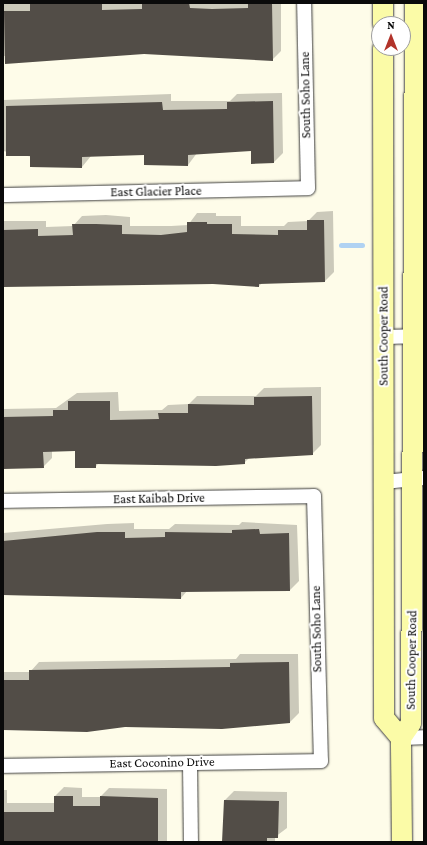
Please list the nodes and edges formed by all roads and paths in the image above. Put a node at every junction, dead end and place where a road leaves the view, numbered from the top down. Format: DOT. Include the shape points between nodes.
graph roads {
  1 [pos="304,3"];
  2 [pos="382,3"];
  3 [pos="414,3"];
  4 [pos="383,16"];
  5 [pos="383,56"];
  6 [pos="308,188"];
  7 [pos="3,195"];
  8 [pos="419,336"];
  9 [pos="384,337"];
  10 [pos="421,481"];
  11 [pos="384,482"];
  12 [pos="314,496"];
  13 [pos="3,501"];
  14 [pos="424,737"];
  15 [pos="401,738"];
  16 [pos="321,761"];
  17 [pos="190,763"];
  18 [pos="3,766"];
  19 [pos="191,842"];
  20 [pos="402,842"];
  1 -- 6 [label="street, South Soho Lane"];
  2 -- 4 [label="main road"];
  3 -- 8 [label="main road, South Cooper Road"];
  5 -- 9 [label="main road, South Cooper Road"];
  6 -- 7 [label="street, East Glacier Place"];
  8 -- 9 [label="street"];
  8 -- 10 [label="main road, South Cooper Road"];
  9 -- 11 [label="main road, South Cooper Road"];
  10 -- 11 [label="street"];
  10 -- 15 [label="main road, South Cooper Road" via="411,723"];
  11 -- 15 [label="main road, South Cooper Road" via="384,718"];
  12 -- 13 [label="street, East Kaibab Drive"];
  12 -- 16 [label="street, South Soho Lane"];
  14 -- 15 [label="street"];
  15 -- 20 [label="main road"];
  16 -- 17 [label="street, East Coconino Drive"];
  17 -- 18 [label="street, East Coconino Drive"];
  17 -- 19 [label="street"];
}
